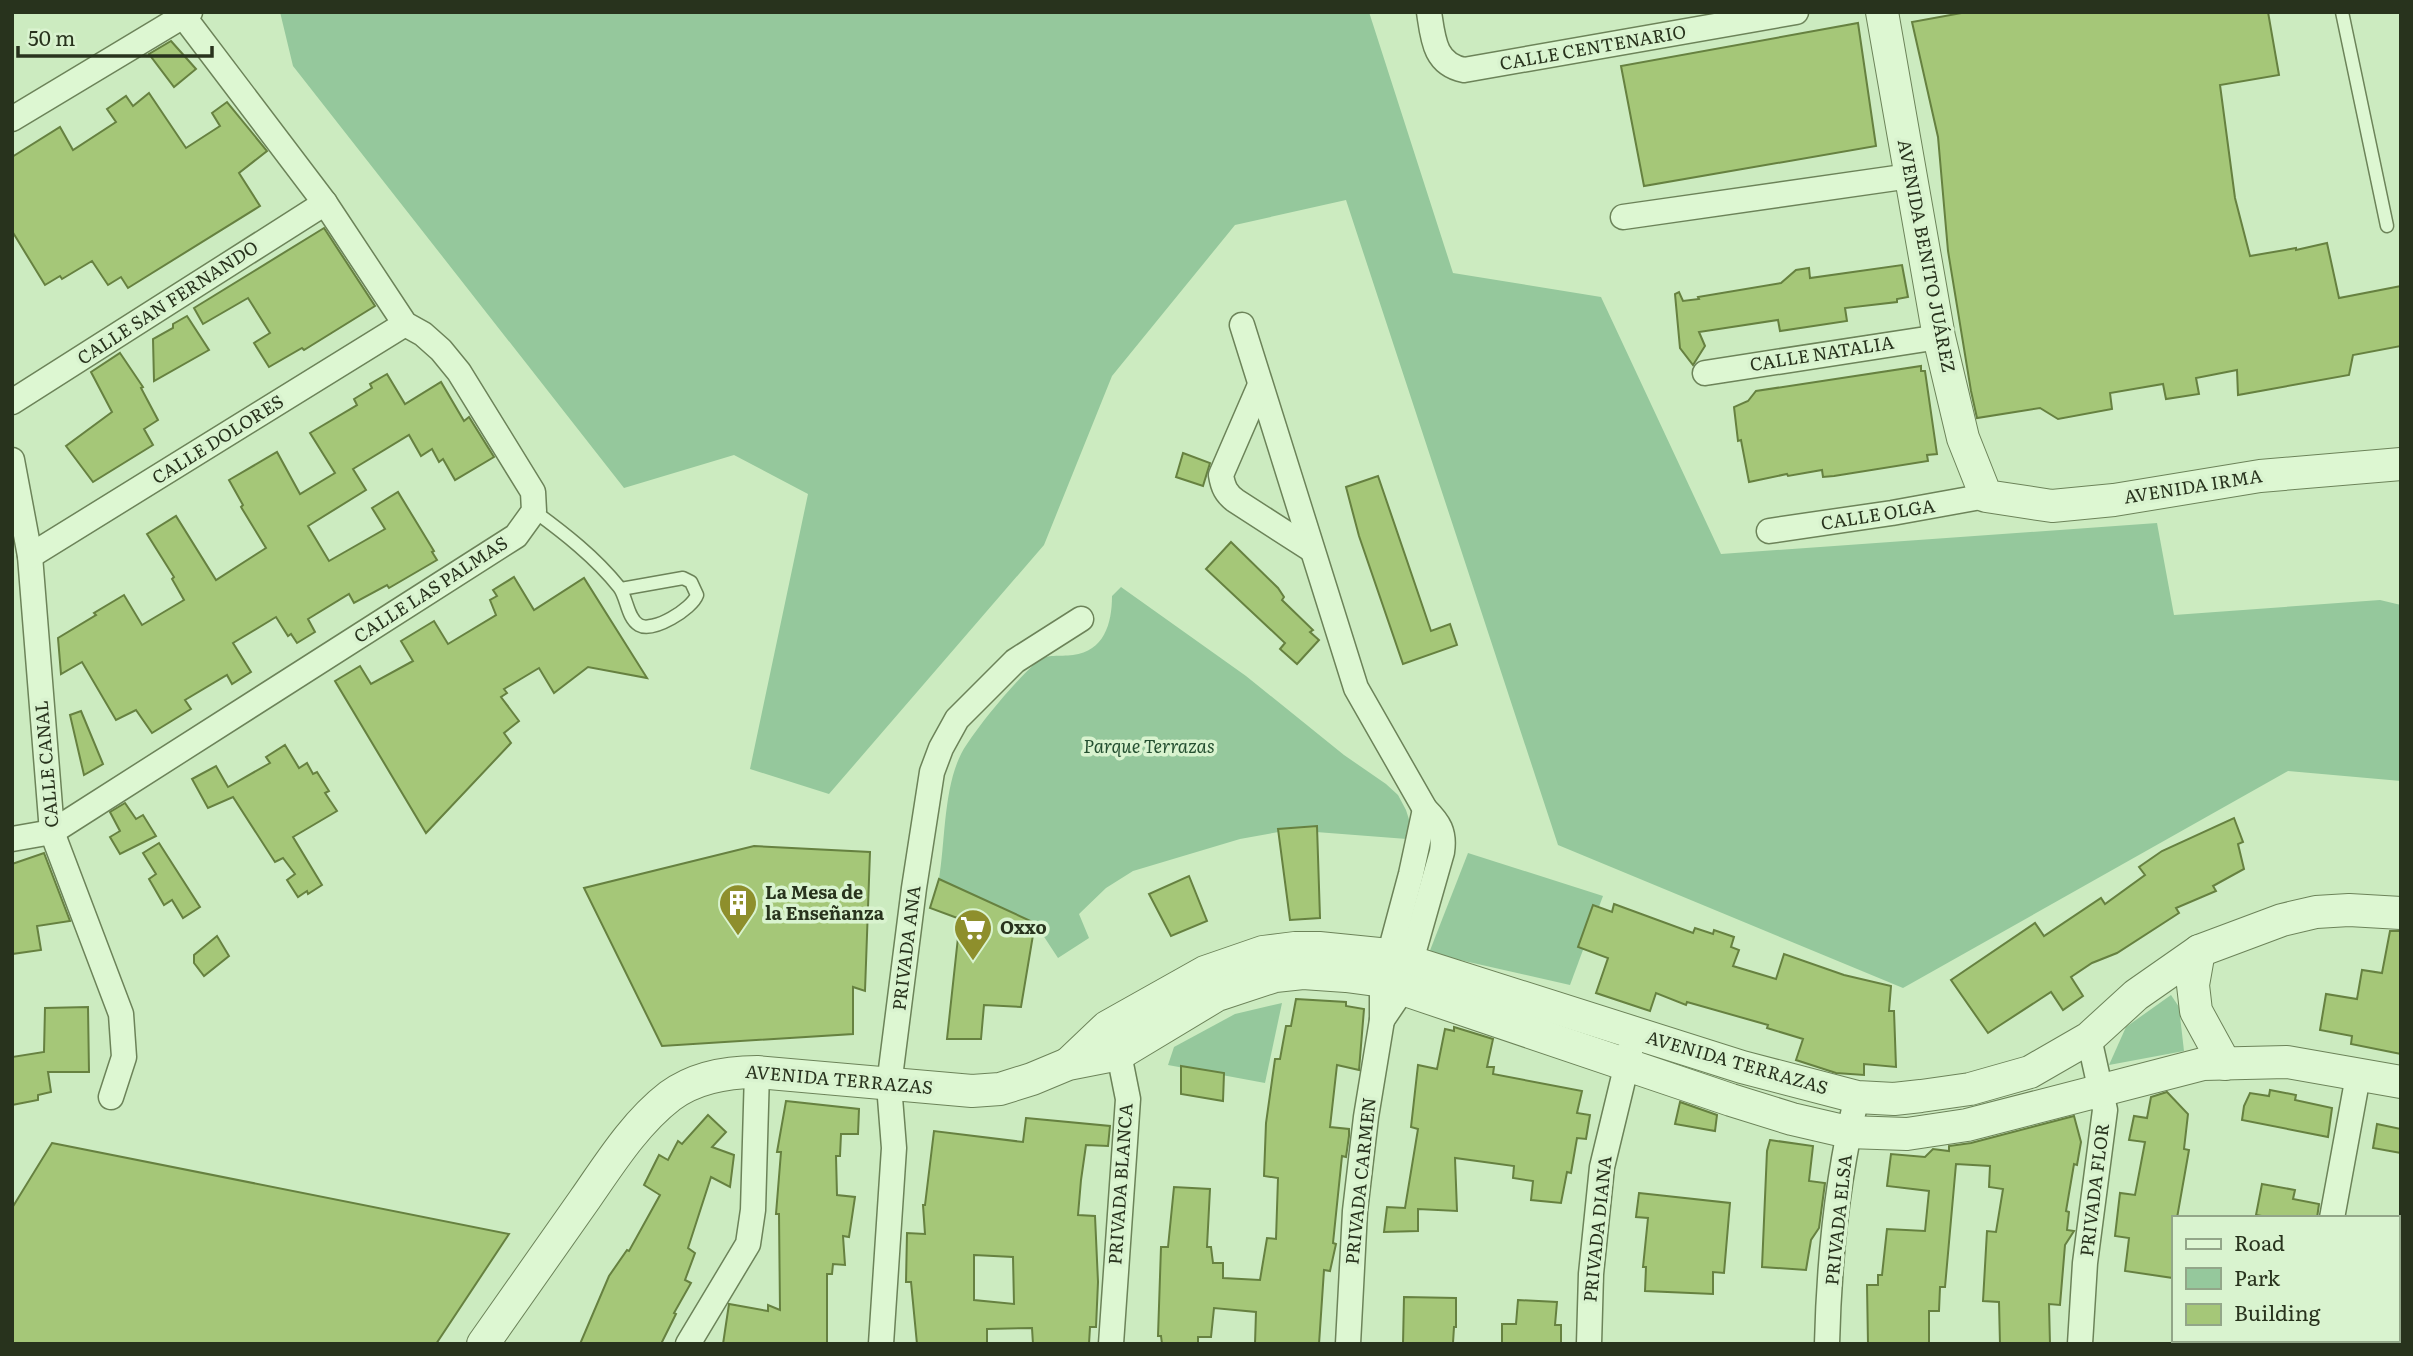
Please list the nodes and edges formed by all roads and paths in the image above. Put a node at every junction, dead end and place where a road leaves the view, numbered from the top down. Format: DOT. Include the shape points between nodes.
graph roads {
  1 [pos="1429,12"];
  2 [pos="1796,12"];
  3 [pos="1882,12"];
  4 [pos="2342,12"];
  5 [pos="187,15"];
  6 [pos="12,119"];
  7 [pos="1910,176"];
  8 [pos="325,203"];
  9 [pos="1623,217"];
  10 [pos="2387,226"];
  11 [pos="405,324"];
  12 [pos="1242,324"];
  13 [pos="1939,337"];
  14 [pos="1704,373"];
  15 [pos="1260,385"];
  16 [pos="12,402"];
  17 [pos="12,460"];
  18 [pos="2401,464"];
  19 [pos="1986,496"];
  20 [pos="534,510"];
  21 [pos="1769,531"];
  22 [pos="1312,550"];
  23 [pos="30,556"];
  24 [pos="621,589"];
  25 [pos="1081,619"];
  26 [pos="52,832"];
  27 [pos="12,839"];
  28 [pos="2401,913"];
  29 [pos="2199,951"];
  30 [pos="1396,972"];
  31 [pos="1634,1034"];
  32 [pos="2089,1038"];
  33 [pos="1113,1040"];
  34 [pos="2225,1065"];
  35 [pos="1627,1066"];
  36 [pos="757,1072"];
  37 [pos="2358,1076"];
  38 [pos="2401,1082"];
  39 [pos="889,1085"];
  40 [pos="2100,1090"];
  41 [pos="111,1097"];
  42 [pos="1857,1097"];
  43 [pos="1848,1132"];
  44 [pos="2332,1216"];
  45 [pos="482,1344"];
  46 [pos="688,1344"];
  47 [pos="881,1344"];
  48 [pos="1111,1344"];
  49 [pos="1348,1344"];
  50 [pos="1589,1344"];
  51 [pos="1827,1344"];
  52 [pos="2080,1344"];
  1 -- 2 [label="street, CALLE CENTENARIO" via="1441,57 1450,67 1464,70"];
  3 -- 7 [label="street, AVENIDA BENITO JUÁREZ"];
  4 -- 10 [label="lane"];
  5 -- 6 [label="street"];
  5 -- 8 [label="street"];
  7 -- 9 [label="street"];
  7 -- 13 [label="street, AVENIDA BENITO JUÁREZ"];
  8 -- 11 [label="street"];
  8 -- 16 [label="street, CALLE SAN FERNANDO"];
  11 -- 20 [label="street" via="441,350 458,372 533,492"];
  11 -- 23 [label="street, CALLE DOLORES"];
  12 -- 15 [label="street"];
  13 -- 14 [label="street, CALLE NATALIA"];
  13 -- 19 [label="street, AVENIDA BENITO JUÁREZ" via="1963,438"];
  15 -- 22 [label="street"];
  15 -- 22 [label="street" via="1226,463 1223,486 1236,501"];
  17 -- 23 [label="street, CALLE CANAL"];
  18 -- 19 [label="street, AVENIDA IRMA" via="2260,476 2052,506"];
  19 -- 21 [label="street, CALLE OLGA"];
  20 -- 24 [label="lane" via="574,540"];
  20 -- 26 [label="street, CALLE LAS PALMAS" via="516,537"];
  22 -- 30 [label="street, PRIVADA CARMEN" via="1356,688 1425,809 1423,877"];
  23 -- 26 [label="street, CALLE CANAL"];
  24 -- 24 [label="lane" via="634,622 654,628 690,606 696,595 691,582 683,578"];
  25 -- 39 [label="street, PRIVADA ANA" via="1015,661 957,719 941,748 932,772 922,836"];
  26 -- 27 [label="street, CALLE LAS PALMAS"];
  26 -- 41 [label="street, CALLE CANAL" via="121,1014 124,1057"];
  28 -- 29 [label="street, AVENIDA TERRAZAS" via="2316,912"];
  29 -- 32 [label="street, AVENIDA TERRAZAS" via="2136,995"];
  29 -- 34 [label="street" via="2193,985 2196,1011"];
  30 -- 31 [label="street, AVENIDA TERRAZAS"];
  30 -- 33 [label="street, AVENIDA TERRAZAS" via="1275,976 1217,995"];
  30 -- 35 [label="street, AVENIDA TERRAZAS"];
  30 -- 49 [label="street, PRIVADA CARMEN" via="1382,1020 1366,1117 1355,1211"];
  31 -- 35 [label="street, PRIVADA DIANA"];
  31 -- 42 [label="street, AVENIDA TERRAZAS"];
  32 -- 40 [label="street, PRIVADA FLOR"];
  32 -- 42 [label="street, AVENIDA TERRAZAS" via="2030,1072 1970,1089 1894,1100"];
  33 -- 39 [label="street, AVENIDA TERRAZAS" via="1068,1064 1000,1088 972,1091"];
  33 -- 48 [label="street, PRIVADA BLANCA" via="1128,1099"];
  34 -- 37 [label="street, AVENIDA TERRAZAS" via="2287,1062"];
  34 -- 40 [label="street, AVENIDA TERRAZAS" via="2203,1064"];
  35 -- 43 [label="street, AVENIDA TERRAZAS" via="1792,1119"];
  35 -- 50 [label="street, PRIVADA DIANA" via="1602,1167"];
  36 -- 39 [label="street, AVENIDA TERRAZAS"];
  36 -- 45 [label="street, AVENIDA TERRAZAS" via="730,1072 699,1080 671,1095 642,1123"];
  36 -- 46 [label="street" via="748,1244"];
  37 -- 38 [label="street, AVENIDA TERRAZAS"];
  37 -- 44 [label="street"];
  39 -- 47 [label="street, PRIVADA ANA" via="894,1148"];
  40 -- 43 [label="street, AVENIDA TERRAZAS" via="1932,1131"];
  40 -- 52 [label="street, PRIVADA FLOR" via="2105,1110 2085,1263"];
  42 -- 43 [label="street, PRIVADA ELSA"];
  43 -- 51 [label="street, PRIVADA ELSA"];
}
